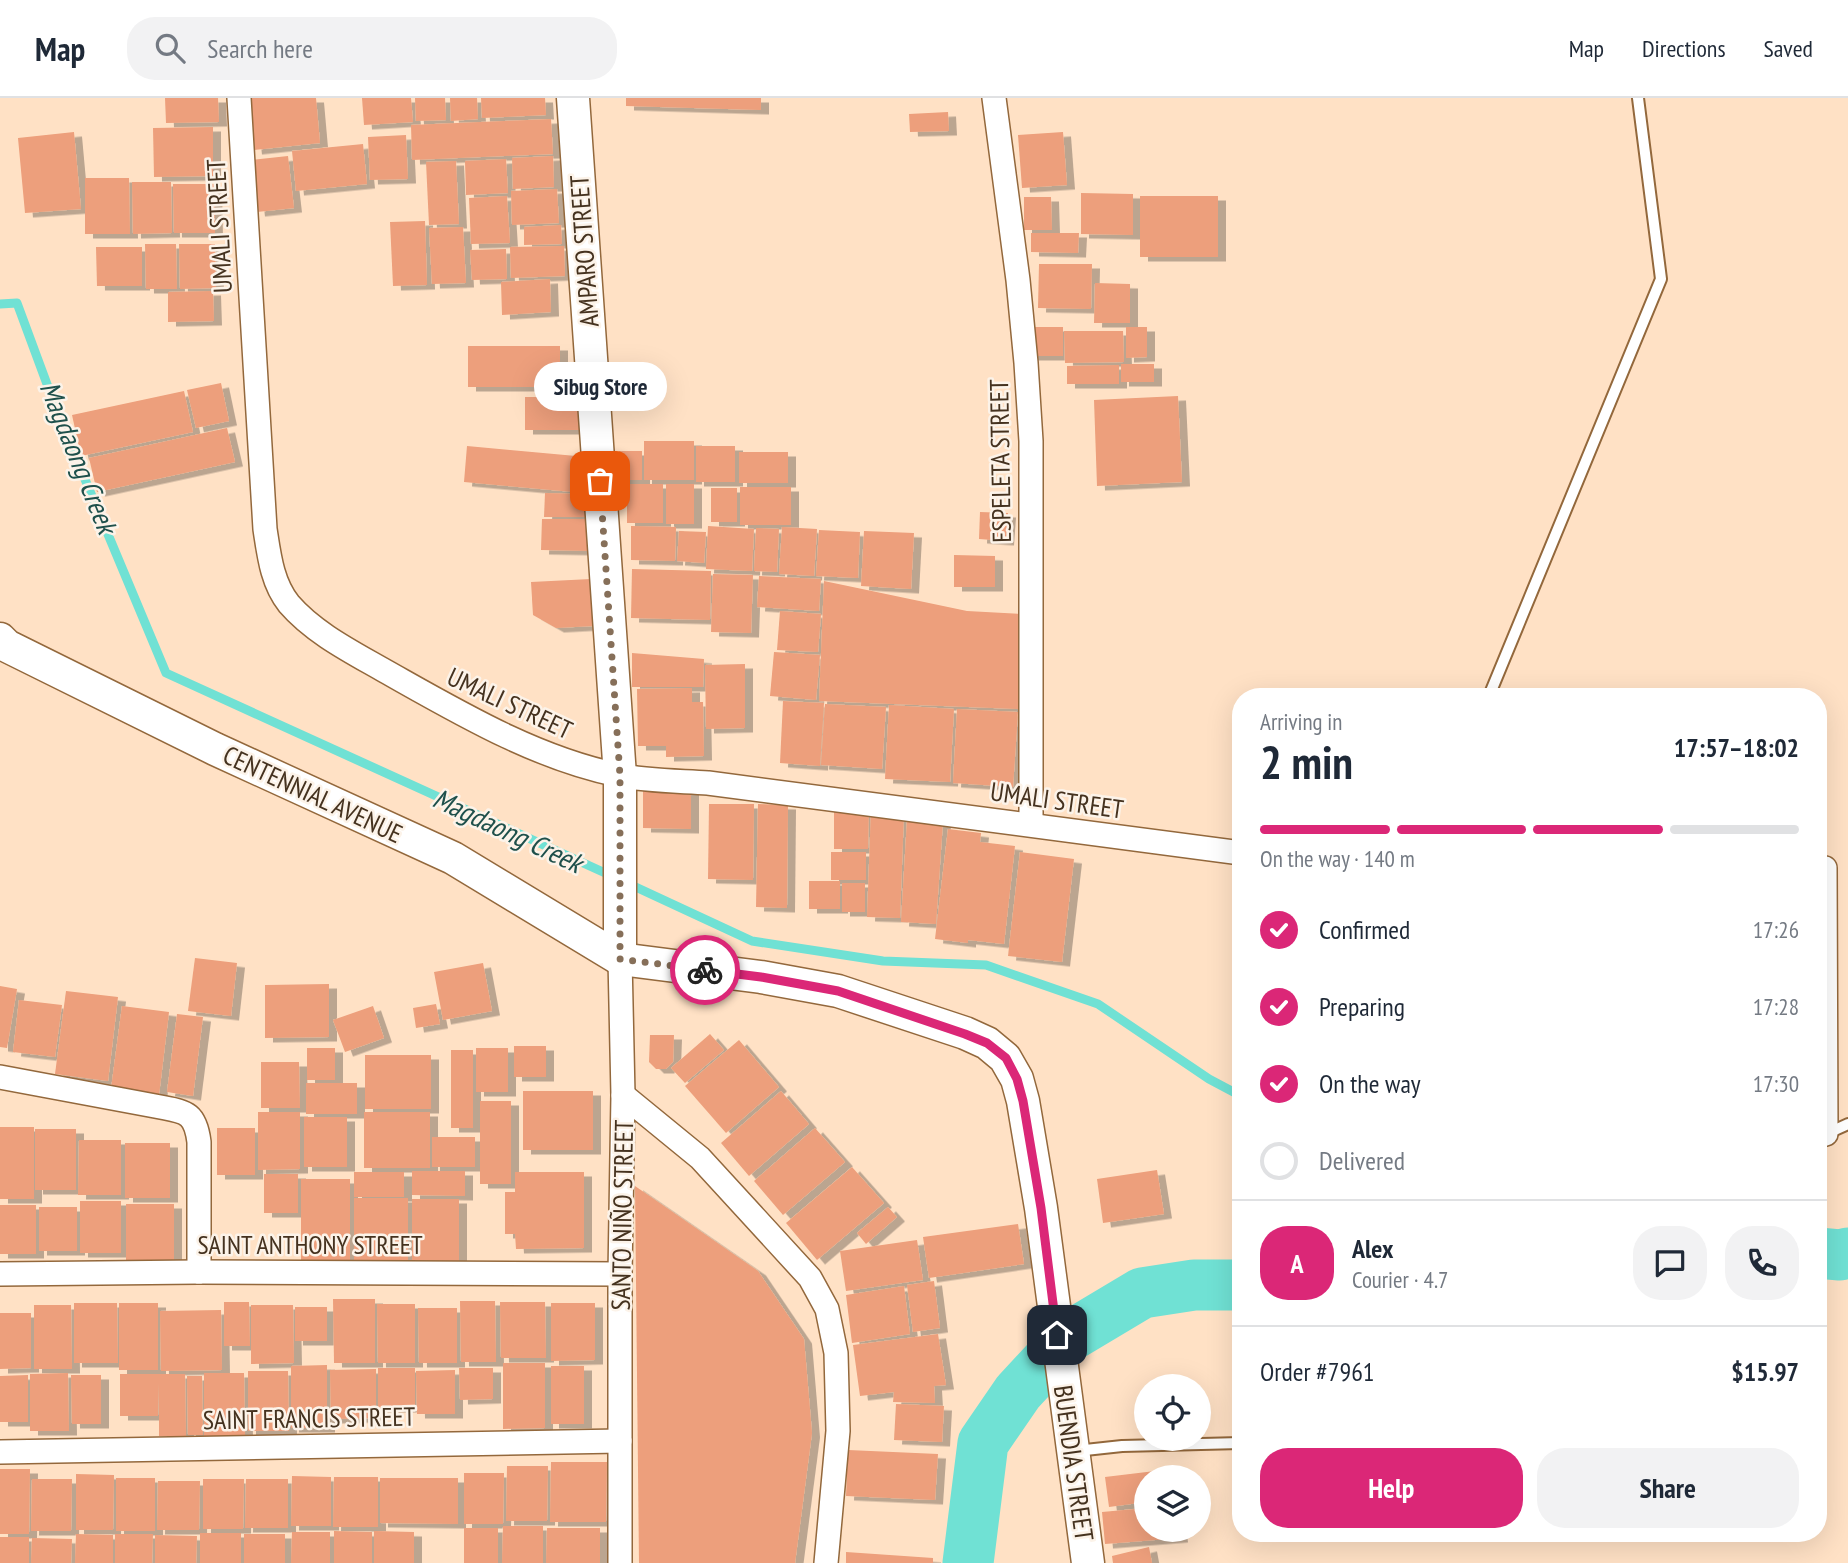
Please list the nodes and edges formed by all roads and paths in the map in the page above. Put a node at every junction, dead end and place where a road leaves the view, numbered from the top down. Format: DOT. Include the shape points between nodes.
graph roads {
  1 [pos="239,98"];
  2 [pos="573,98"];
  3 [pos="994,98"];
  4 [pos="1638,98"];
  5 [pos="0,639"];
  6 [pos="1492,688"];
  7 [pos="620,776"];
  8 [pos="1031,824"];
  9 [pos="1232,852"];
  10 [pos="620,866"];
  11 [pos="1831,867"];
  12 [pos="620,946"];
  13 [pos="1827,986"];
  14 [pos="0,1077"];
  15 [pos="623,1095"];
  16 [pos="1848,1124"];
  17 [pos="1827,1133"];
  18 [pos="199,1272"];
  19 [pos="0,1274"];
  20 [pos="620,1274"];
  21 [pos="620,1441"];
  22 [pos="1232,1443"];
  23 [pos="1073,1451"];
  24 [pos="0,1452"];
  25 [pos="620,1563"];
  26 [pos="826,1563"];
  27 [pos="1088,1563"];
  1 -- 7 [label="street, UMALI STREET" via="265,529 271,568 288,602 310,625 457,712 546,753"];
  2 -- 7 [label="street, AMPARO STREET"];
  3 -- 8 [label="street, ESPELETA STREET" via="1018,280 1031,440"];
  4 -- 6 [label="lane" via="1661,279"];
  5 -- 12 [label="street, CENTENNIAL AVENUE" via="215,749 453,858"];
  7 -- 8 [label="street, UMALI STREET"];
  7 -- 10 [label="street, AMPARO STREET"];
  8 -- 9 [label="street, UMALI STREET"];
  10 -- 12 [label="street, SANTO NIÑO STREET"];
  11 -- 13 [label="street"];
  12 -- 15 [label="street, SANTO NIÑO STREET"];
  12 -- 23 [label="street, BUENDIA STREET" via="838,991 965,1034 1006,1058 1023,1101"];
  14 -- 18 [label="street" via="191,1116 200,1142"];
  15 -- 20 [label="street, SANTO NIÑO STREET"];
  15 -- 26 [label="street" via="700,1158 810,1278 828,1309 836,1353 838,1432"];
  16 -- 17 [label="lane"];
  18 -- 19 [label="street, SAINT ANTHONY STREET"];
  18 -- 20 [label="street, SAINT ANTHONY STREET"];
  20 -- 21 [label="street, SANTO NIÑO STREET"];
  21 -- 24 [label="street, SAINT FRANCIS STREET"];
  21 -- 25 [label="street, SANTO NIÑO STREET"];
  22 -- 23 [label="lane"];
  23 -- 27 [label="street, BUENDIA STREET"];
}
